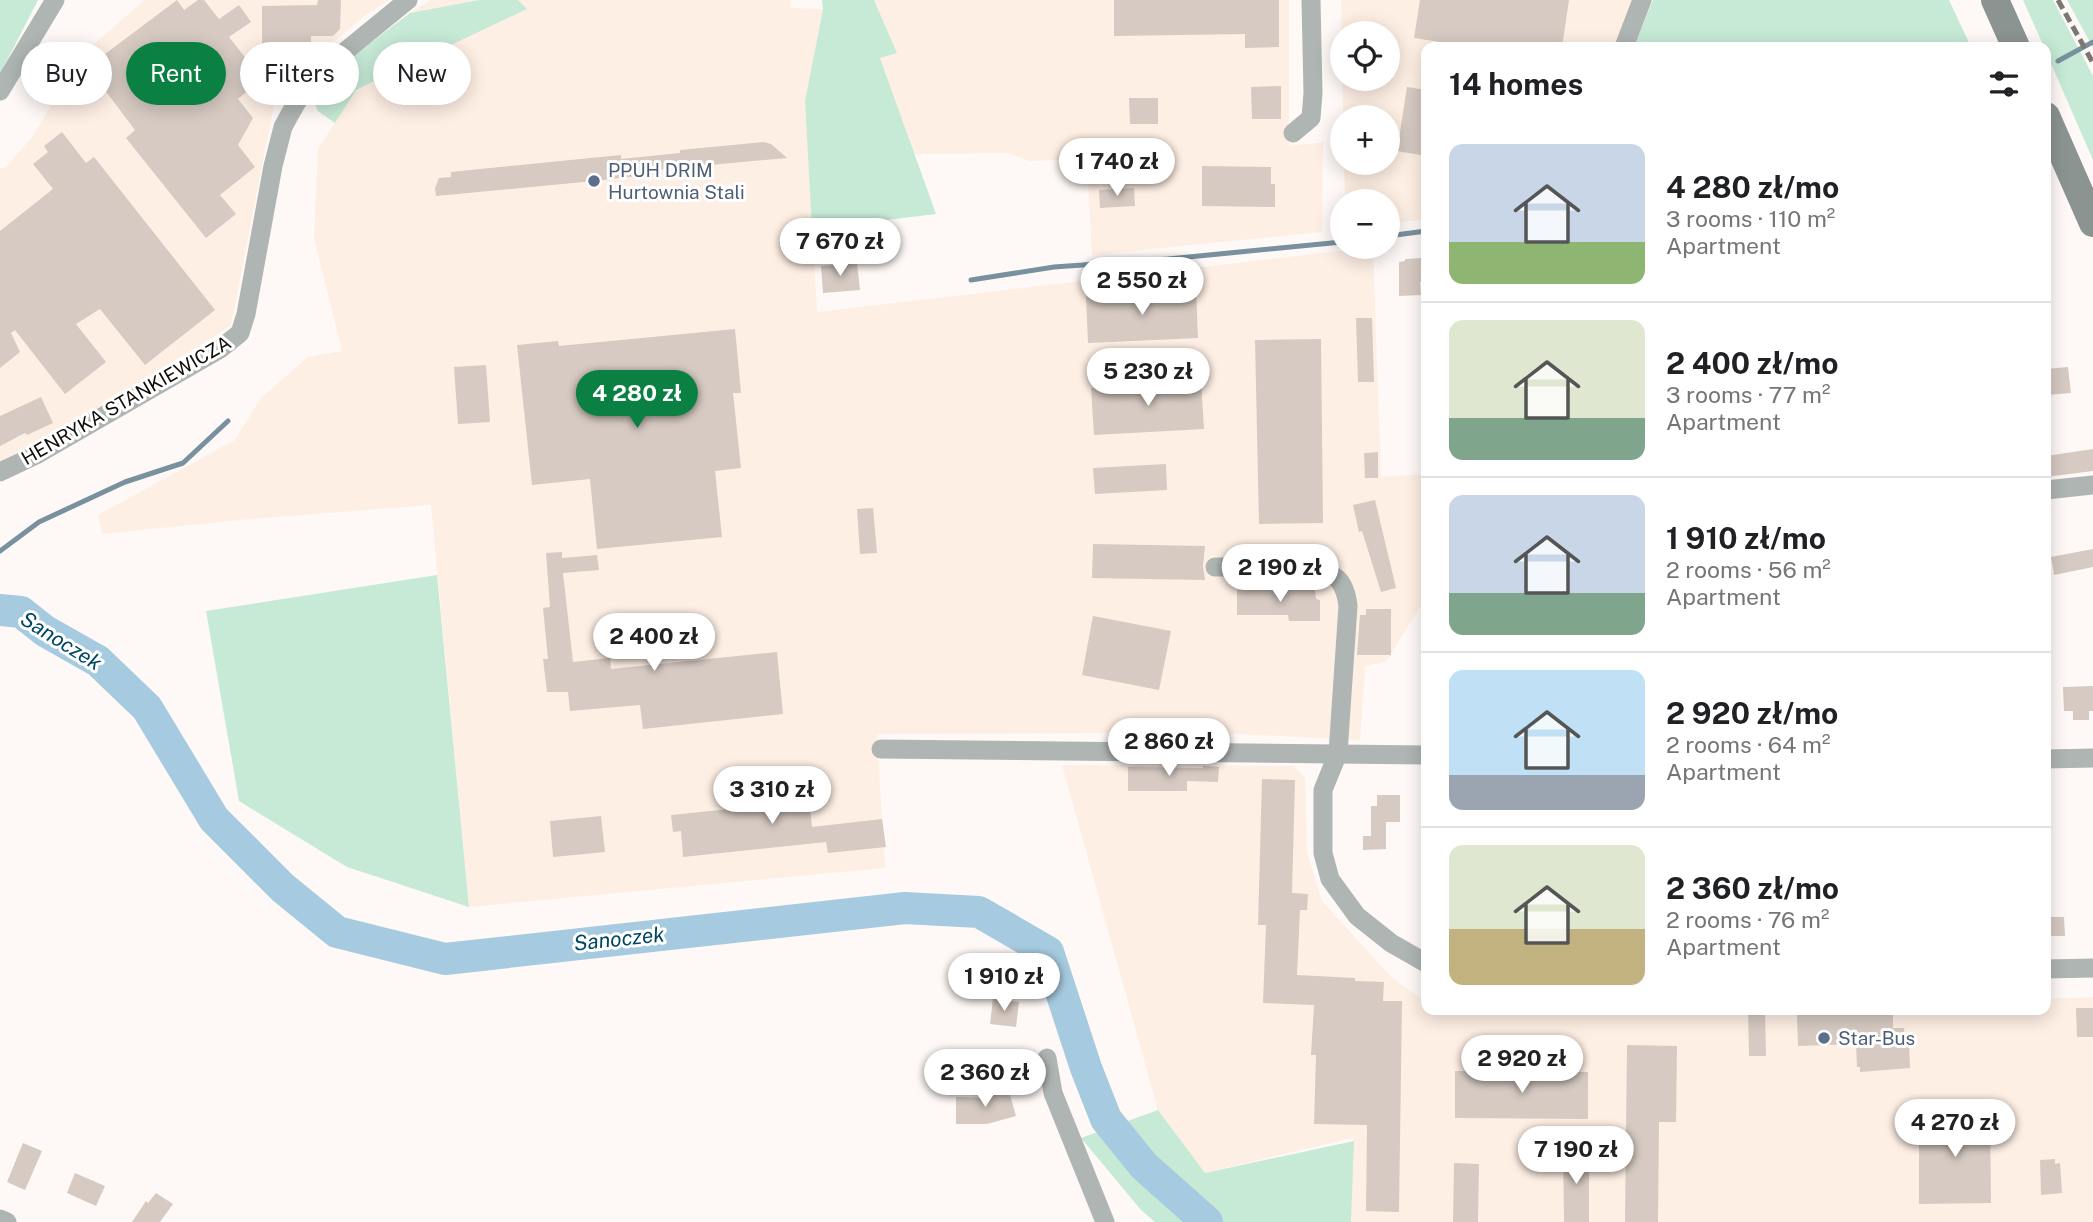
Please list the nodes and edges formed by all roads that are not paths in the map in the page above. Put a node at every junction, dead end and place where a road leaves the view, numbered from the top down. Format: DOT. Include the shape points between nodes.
graph roads {
  1 [pos="55,0"];
  2 [pos="408,0"];
  3 [pos="1311,0"];
  4 [pos="1642,0"];
  5 [pos="1995,0"];
  6 [pos="1626,42"];
  7 [pos="2014,42"];
  8 [pos="0,91"];
  9 [pos="2051,127"];
  10 [pos="1293,133"];
  11 [pos="2093,223"];
  12 [pos="0,472"];
  13 [pos="2093,485"];
  14 [pos="2051,489"];
  15 [pos="1215,567"];
  16 [pos="881,749"];
  17 [pos="1338,753"];
  18 [pos="1421,755"];
  19 [pos="2093,758"];
  20 [pos="2051,759"];
  21 [pos="1421,960"];
  22 [pos="2093,968"];
  23 [pos="2051,970"];
  24 [pos="1047,1058"];
  25 [pos="0,1219"];
  26 [pos="7,1222"];
  27 [pos="1105,1222"];
  1 -- 8 [label="street"];
  2 -- 12 [label="street, HENRYKA STANKIEWICZA" via="321,71 304,89 286,121 240,333 104,417"];
  3 -- 10 [label="street" via="1311,118"];
  4 -- 6 [label="street"];
  5 -- 7 [label="main road"];
  9 -- 11 [label="main road"];
  13 -- 14 [label="street"];
  15 -- 17 [label="street" via="1310,567 1334,574 1341,582 1348,606"];
  16 -- 17 [label="street"];
  17 -- 18 [label="street"];
  17 -- 21 [label="street" via="1323,790 1323,853 1330,879 1357,916"];
  19 -- 20 [label="street"];
  22 -- 23 [label="street"];
  24 -- 27 [label="street" via="1053,1093"];
  25 -- 26 [label="street"];
}
